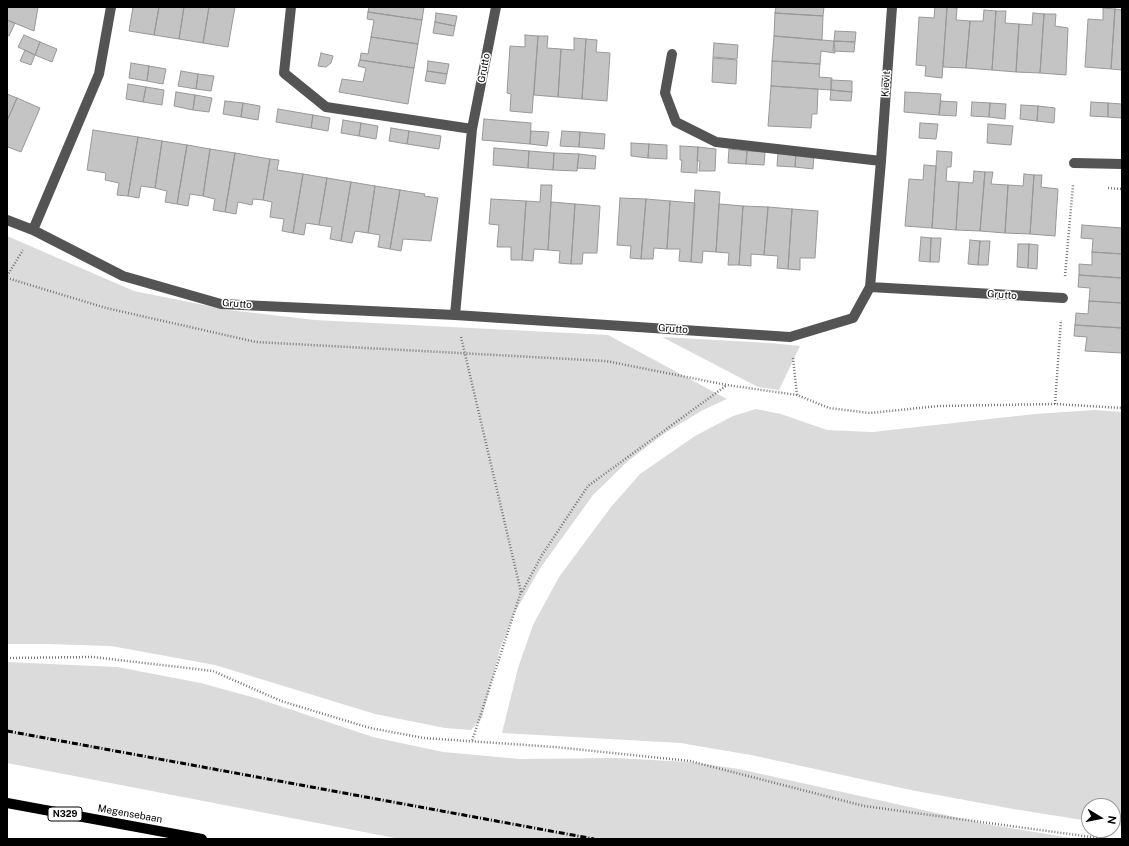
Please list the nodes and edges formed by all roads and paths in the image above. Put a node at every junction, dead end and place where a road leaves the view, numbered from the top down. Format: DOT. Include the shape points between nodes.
graph roads {
  1 [pos="111,7"];
  2 [pos="291,7"];
  3 [pos="496,7"];
  4 [pos="892,7"];
  5 [pos="672,54"];
  6 [pos="472,129"];
  7 [pos="881,161"];
  8 [pos="1074,163"];
  9 [pos="1122,164"];
  10 [pos="7,220"];
  11 [pos="33,230"];
  12 [pos="7,277"];
  13 [pos="870,287"];
  14 [pos="1062,298"];
  15 [pos="455,315"];
  16 [pos="790,337"];
  17 [pos="466,353"];
  18 [pos="727,385"];
  19 [pos="798,395"];
  20 [pos="1122,408"];
  21 [pos="521,592"];
  22 [pos="7,658"];
  23 [pos="472,742"];
  24 [pos="7,803"];
  25 [pos="202,839"];
  26 [pos="1106,839"];
  1 -- 11 [label="street" via="99,74"];
  2 -- 6 [label="street" via="284,73 326,107"];
  3 -- 6 [label="street, Grutto"];
  4 -- 7 [label="street, Kievit"];
  5 -- 7 [label="street" via="665,93 676,122 716,142"];
  6 -- 15 [label="street, Grutto"];
  7 -- 13 [label="street, Grutto"];
  8 -- 9 [label="street"];
  10 -- 11 [label="street, Grutto"];
  11 -- 12 [label="path"];
  11 -- 15 [label="street, Grutto" via="123,276 221,304"];
  12 -- 17 [label="path" via="106,308 256,342"];
  13 -- 14 [label="street, Grutto"];
  13 -- 16 [label="street, Grutto" via="854,318"];
  15 -- 16 [label="street, Grutto"];
  15 -- 17 [label="path"];
  16 -- 19 [label="path"];
  17 -- 18 [label="path" via="606,361"];
  17 -- 21 [label="path"];
  18 -- 19 [label="path"];
  18 -- 21 [label="path" via="588,486 542,555"];
  19 -- 20 [label="path" via="829,408 870,413 939,406 1055,404"];
  21 -- 23 [label="path"];
  22 -- 23 [label="path" via="93,657 213,671 281,700 370,728 424,738"];
  23 -- 26 [label="path" via="555,747 690,761 864,806"];
  24 -- 25 [label="main road, Megensebaan / N329"];
}
